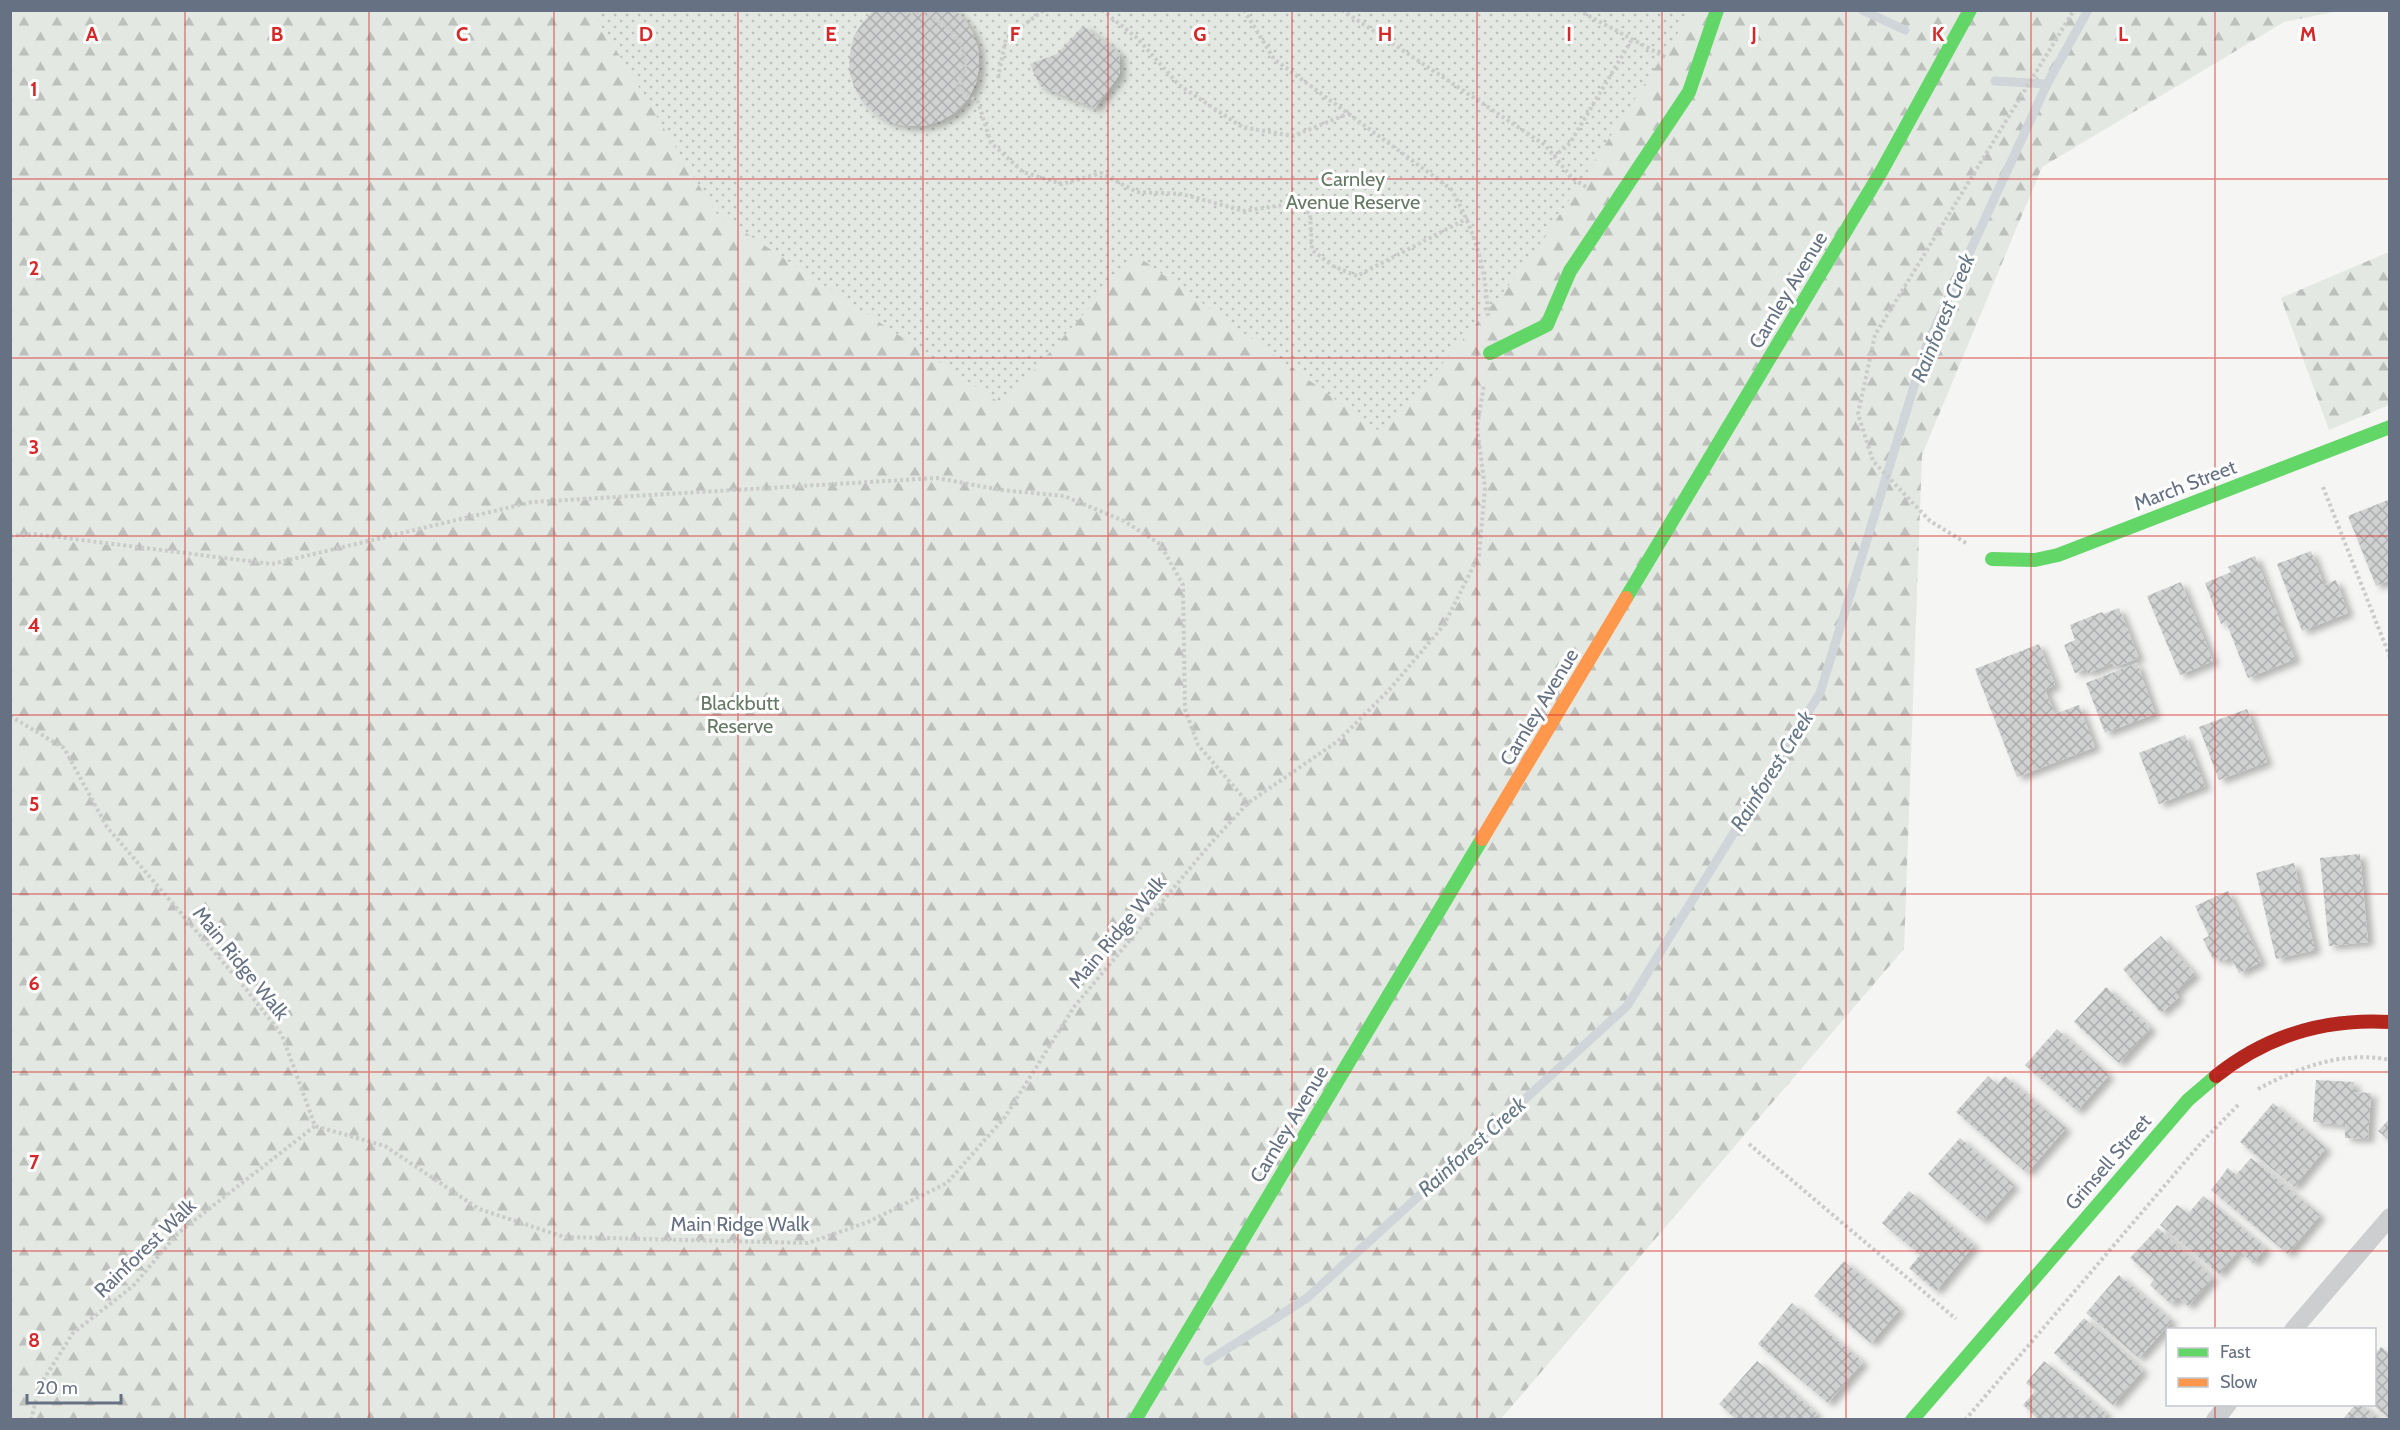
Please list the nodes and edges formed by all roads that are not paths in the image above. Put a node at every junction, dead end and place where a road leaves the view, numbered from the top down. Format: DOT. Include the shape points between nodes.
graph roads {
  1 [pos="1717,10"];
  2 [pos="1970,10"];
  3 [pos="1490,353"];
  4 [pos="2390,427"];
  5 [pos="1992,559"];
  6 [pos="2390,1022"];
  7 [pos="2390,1216"];
  8 [pos="2294,1328"];
  9 [pos="2226,1406"];
  10 [pos="1135,1419"];
  11 [pos="1912,1419"];
  12 [pos="2215,1419"];
  1 -- 3 [label="main road" via="1689,92 1570,272 1547,325"];
  2 -- 10 [label="main road, Carnley Avenue" via="1881,172"];
  4 -- 5 [label="main road, March Street" via="2058,555 2035,560"];
  6 -- 11 [label="main road, Grinsell Street" via="2333,1023 2294,1032 2242,1055 2218,1073 2188,1100"];
  7 -- 8 [label="lane"];
  9 -- 12 [label="lane"];
}
